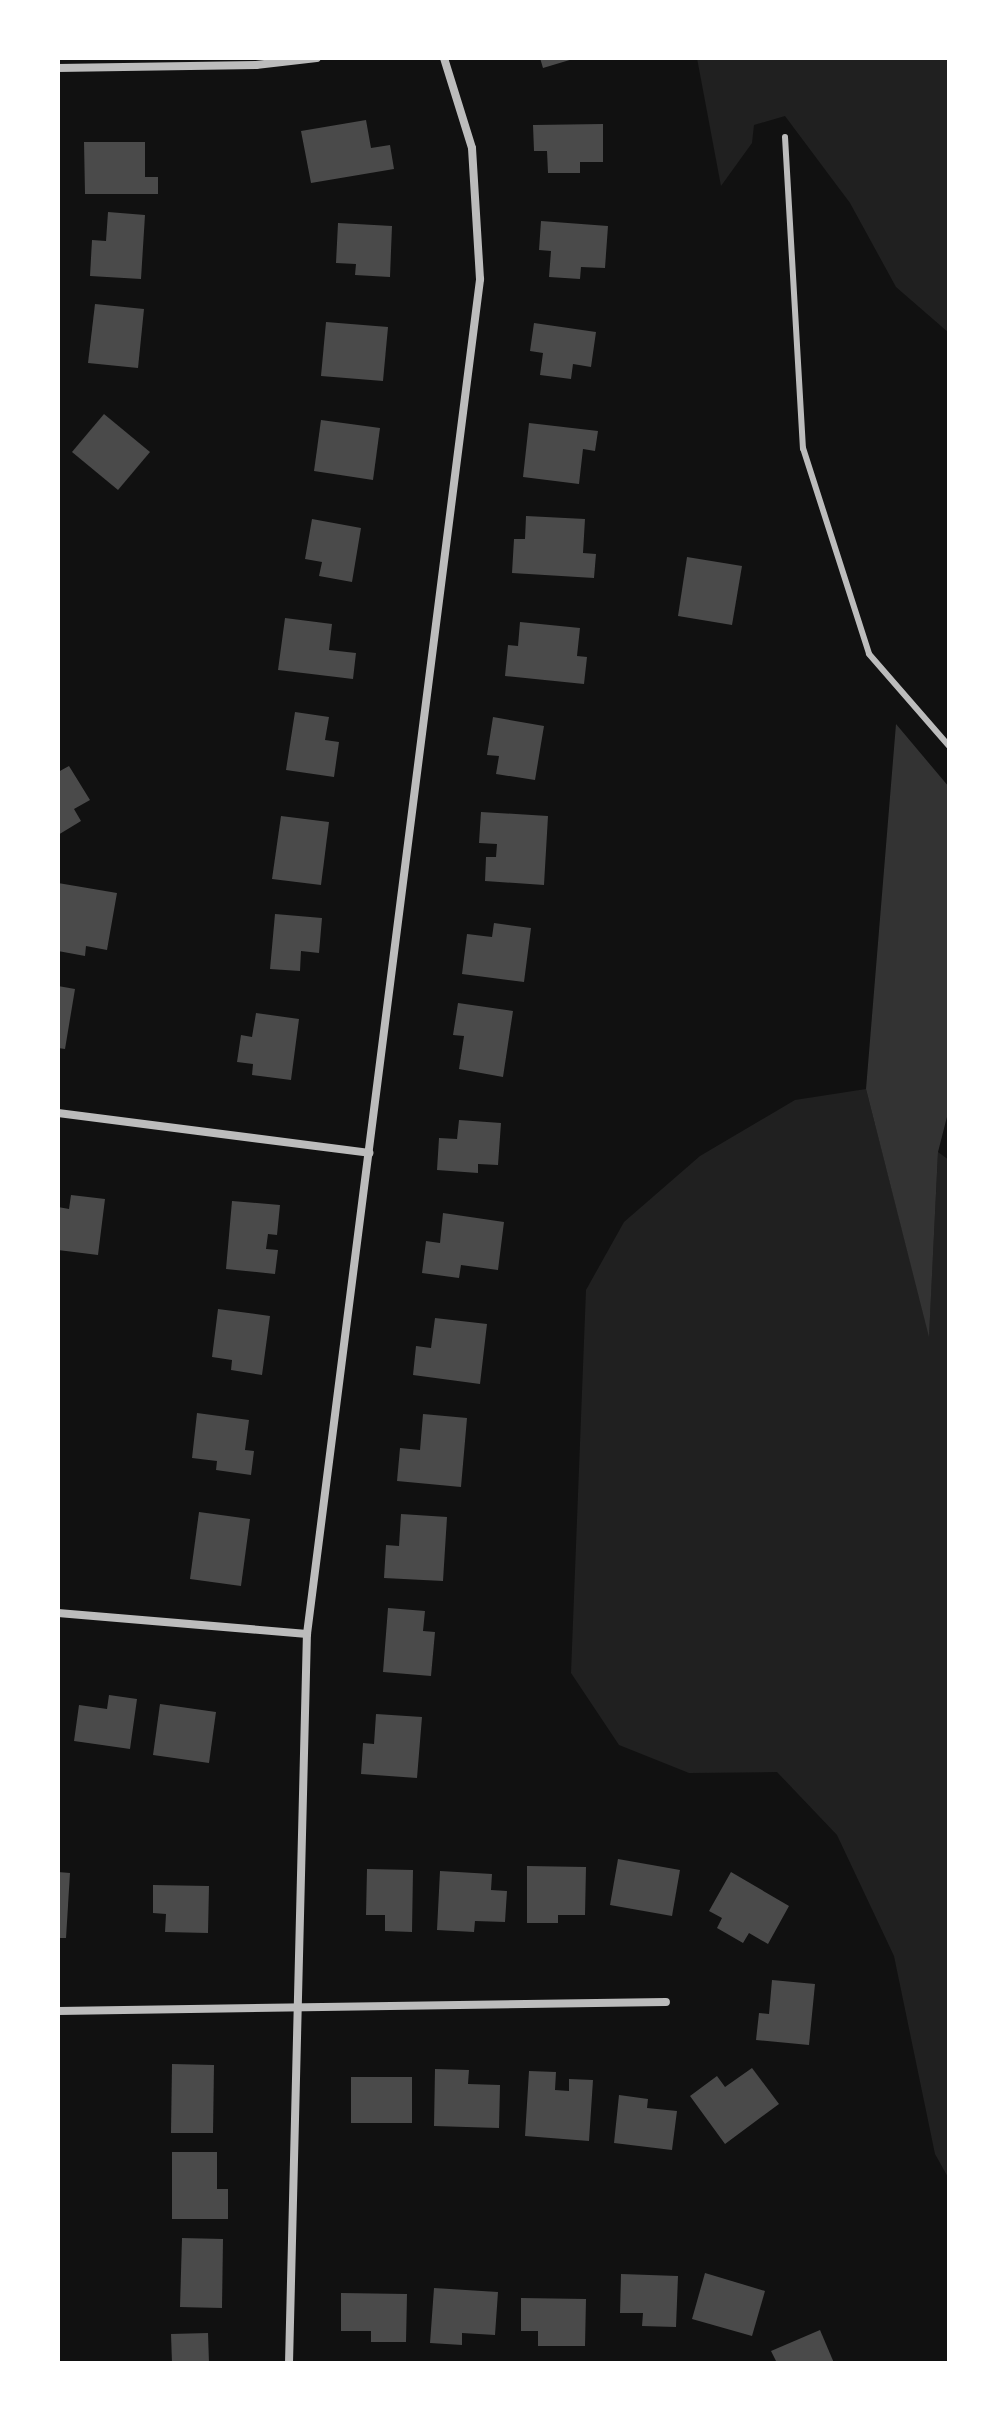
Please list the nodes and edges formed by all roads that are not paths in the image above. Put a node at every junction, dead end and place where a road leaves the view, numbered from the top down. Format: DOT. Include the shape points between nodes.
graph roads {
  1 [pos="317,58"];
  2 [pos="444,58"];
  3 [pos="58,68"];
  4 [pos="785,137"];
  5 [pos="949,746"];
  6 [pos="58,1113"];
  7 [pos="369,1153"];
  8 [pos="58,1613"];
  9 [pos="307,1634"];
  10 [pos="666,2002"];
  11 [pos="295,2007"];
  12 [pos="58,2011"];
  13 [pos="289,2363"];
  1 -- 3 [label="street" via="256,65"];
  2 -- 7 [label="street" via="472,148 480,279"];
  4 -- 5 [label="lane" via="803,448 869,654"];
  6 -- 7 [label="street"];
  7 -- 9 [label="street"];
  8 -- 9 [label="street"];
  9 -- 11 [label="street"];
  10 -- 11 [label="street"];
  11 -- 12 [label="street"];
  11 -- 13 [label="street"];
}
